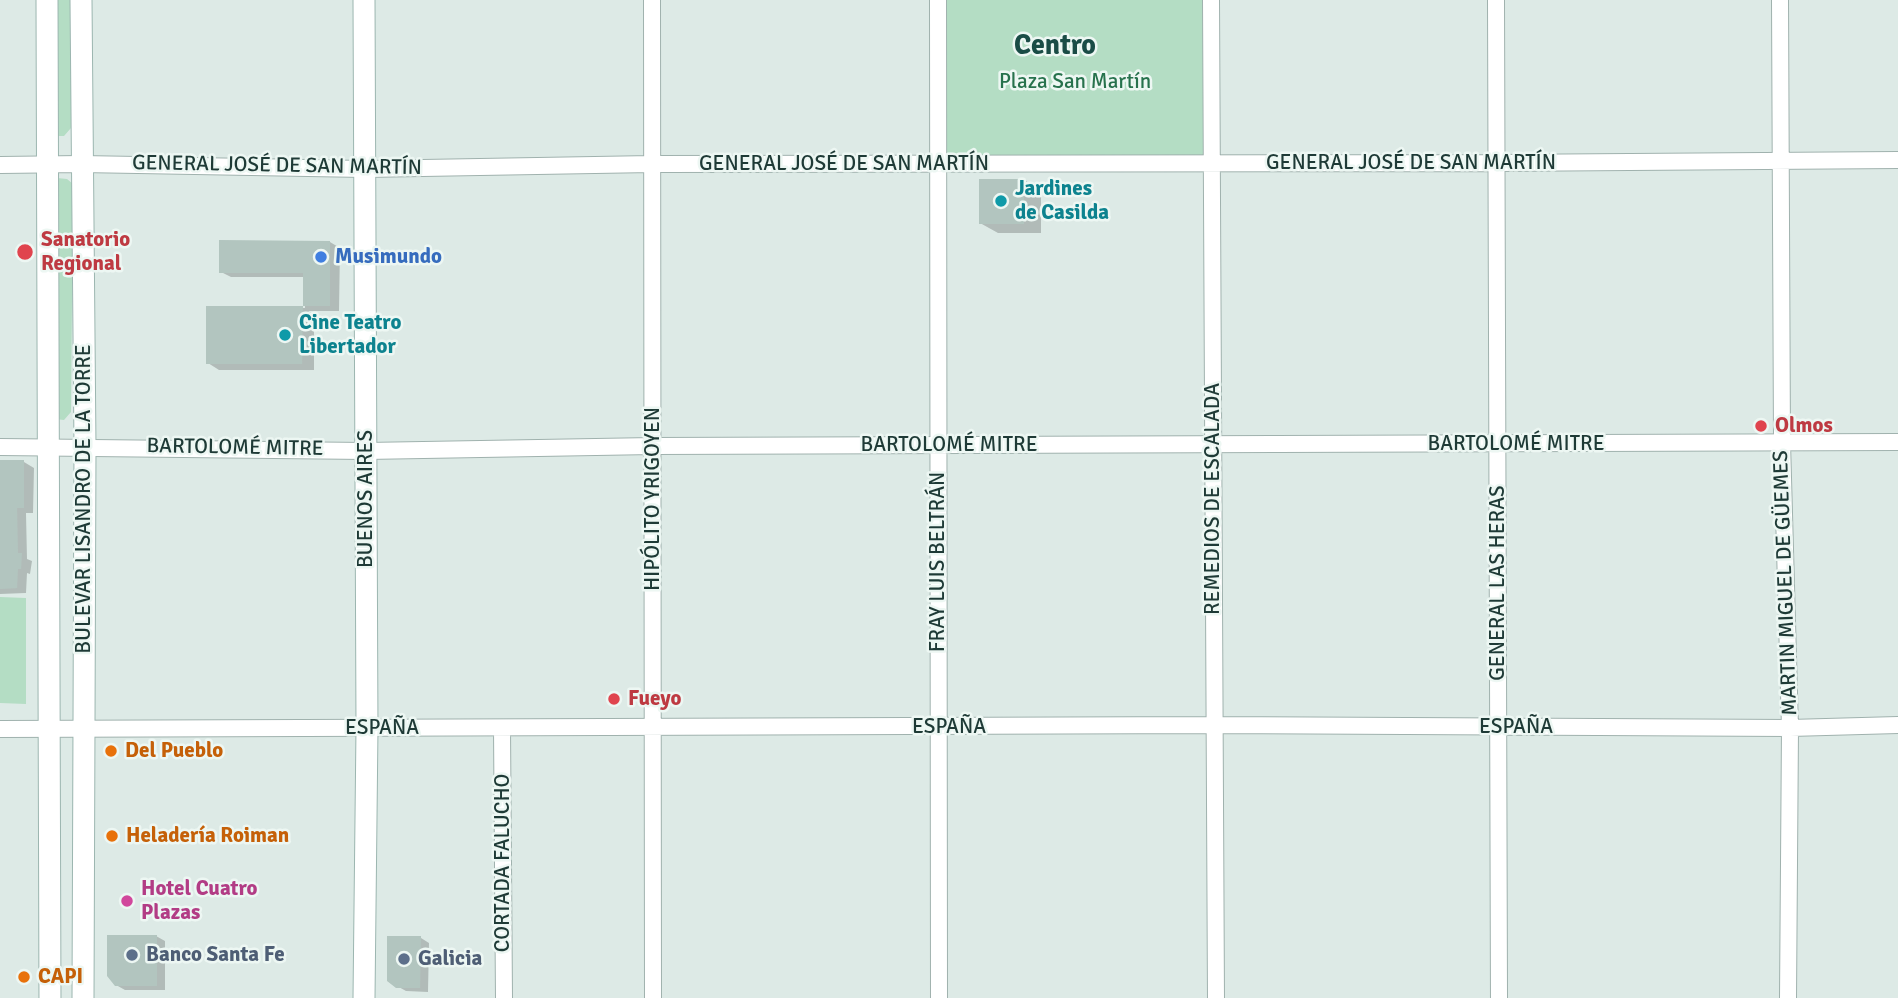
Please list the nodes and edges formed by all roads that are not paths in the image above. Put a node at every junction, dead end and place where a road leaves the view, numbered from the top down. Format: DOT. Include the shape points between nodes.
graph roads {
  1 [pos="47,0"];
  2 [pos="81,0"];
  3 [pos="364,0"];
  4 [pos="652,0"];
  5 [pos="938,0"];
  6 [pos="1210,0"];
  7 [pos="1496,0"];
  8 [pos="1780,0"];
  9 [pos="1780,160"];
  10 [pos="1898,160"];
  11 [pos="1211,163"];
  12 [pos="1496,163"];
  13 [pos="82,164"];
  14 [pos="652,164"];
  15 [pos="938,164"];
  16 [pos="0,165"];
  17 [pos="47,165"];
  18 [pos="365,169"];
  19 [pos="1782,442"];
  20 [pos="1898,442"];
  21 [pos="1213,444"];
  22 [pos="1497,444"];
  23 [pos="48,446"];
  24 [pos="85,446"];
  25 [pos="653,446"];
  26 [pos="938,446"];
  27 [pos="0,447"];
  28 [pos="366,451"];
  29 [pos="1214,725"];
  30 [pos="1898,725"];
  31 [pos="1498,726"];
  32 [pos="84,727"];
  33 [pos="502,727"];
  34 [pos="653,727"];
  35 [pos="938,727"];
  36 [pos="48,728"];
  37 [pos="367,728"];
  38 [pos="1790,728"];
  39 [pos="0,729"];
  40 [pos="50,998"];
  41 [pos="83,998"];
  42 [pos="364,998"];
  43 [pos="504,998"];
  44 [pos="653,998"];
  45 [pos="939,998"];
  46 [pos="1216,998"];
  47 [pos="1499,998"];
  48 [pos="1788,998"];
  1 -- 17 [label="main road, BULEVAR LISANDRO DE LA TORRE"];
  2 -- 13 [label="main road, BULEVAR LISANDRO DE LA TORRE"];
  3 -- 18 [label="main road, BUENOS AIRES"];
  4 -- 14 [label="street, HIPÓLITO YRIGOYEN"];
  5 -- 15 [label="street, FRAY LUIS BELTRÁN"];
  6 -- 11 [label="street, REMEDIOS DE ESCALADA"];
  7 -- 12 [label="street, GENERAL LAS HERAS"];
  8 -- 9 [label="street, MARTIN MIGUEL DE GÜEMES"];
  9 -- 10 [label="street, GENERAL JOSÉ DE SAN MARTÍN"];
  9 -- 12 [label="street, GENERAL JOSÉ DE SAN MARTÍN"];
  9 -- 19 [label="street, MARTIN MIGUEL DE GÜEMES"];
  11 -- 12 [label="street, GENERAL JOSÉ DE SAN MARTÍN"];
  11 -- 15 [label="street, GENERAL JOSÉ DE SAN MARTÍN"];
  11 -- 21 [label="street, REMEDIOS DE ESCALADA"];
  12 -- 22 [label="street, GENERAL LAS HERAS"];
  13 -- 17 [label="street, GENERAL JOSÉ DE SAN MARTÍN"];
  13 -- 18 [label="street, GENERAL JOSÉ DE SAN MARTÍN"];
  13 -- 24 [label="main road, BULEVAR LISANDRO DE LA TORRE"];
  14 -- 15 [label="street, GENERAL JOSÉ DE SAN MARTÍN"];
  14 -- 18 [label="street, GENERAL JOSÉ DE SAN MARTÍN"];
  14 -- 25 [label="street, HIPÓLITO YRIGOYEN"];
  15 -- 26 [label="street, FRAY LUIS BELTRÁN"];
  16 -- 17 [label="street, GENERAL JOSÉ DE SAN MARTÍN"];
  17 -- 23 [label="main road, BULEVAR LISANDRO DE LA TORRE"];
  18 -- 28 [label="main road, BUENOS AIRES"];
  19 -- 20 [label="street, BARTOLOMÉ MITRE"];
  19 -- 22 [label="street, BARTOLOMÉ MITRE"];
  19 -- 38 [label="street, MARTIN MIGUEL DE GÜEMES"];
  21 -- 22 [label="street, BARTOLOMÉ MITRE"];
  21 -- 26 [label="street, BARTOLOMÉ MITRE"];
  21 -- 29 [label="street, REMEDIOS DE ESCALADA"];
  22 -- 31 [label="street, GENERAL LAS HERAS"];
  23 -- 24 [label="street, BARTOLOMÉ MITRE"];
  23 -- 27 [label="street, BARTOLOMÉ MITRE"];
  23 -- 36 [label="main road, BULEVAR LISANDRO DE LA TORRE"];
  24 -- 28 [label="street, BARTOLOMÉ MITRE"];
  24 -- 32 [label="main road, BULEVAR LISANDRO DE LA TORRE"];
  25 -- 26 [label="street, BARTOLOMÉ MITRE"];
  25 -- 28 [label="street, BARTOLOMÉ MITRE"];
  25 -- 34 [label="street, HIPÓLITO YRIGOYEN"];
  26 -- 35 [label="street, FRAY LUIS BELTRÁN"];
  28 -- 37 [label="main road, BUENOS AIRES"];
  29 -- 31 [label="street, ESPAÑA"];
  29 -- 35 [label="street, ESPAÑA"];
  29 -- 46 [label="street, REMEDIOS DE ESCALADA"];
  30 -- 38 [label="street, ESPAÑA"];
  31 -- 38 [label="street, ESPAÑA"];
  31 -- 47 [label="street, GENERAL LAS HERAS"];
  32 -- 36 [label="street, ESPAÑA"];
  32 -- 37 [label="street, ESPAÑA"];
  32 -- 41 [label="main road, BULEVAR LISANDRO DE LA TORRE"];
  33 -- 34 [label="street, ESPAÑA"];
  33 -- 37 [label="street, ESPAÑA"];
  33 -- 43 [label="street, CORTADA FALUCHO"];
  34 -- 35 [label="street, ESPAÑA"];
  34 -- 44 [label="street, HIPÓLITO YRIGOYEN"];
  35 -- 45 [label="street, FRAY LUIS BELTRÁN"];
  36 -- 39 [label="street, ESPAÑA"];
  36 -- 40 [label="main road, BULEVAR LISANDRO DE LA TORRE"];
  37 -- 42 [label="main road, BUENOS AIRES"];
  38 -- 48 [label="street, MARTIN MIGUEL DE GÜEMES"];
}
